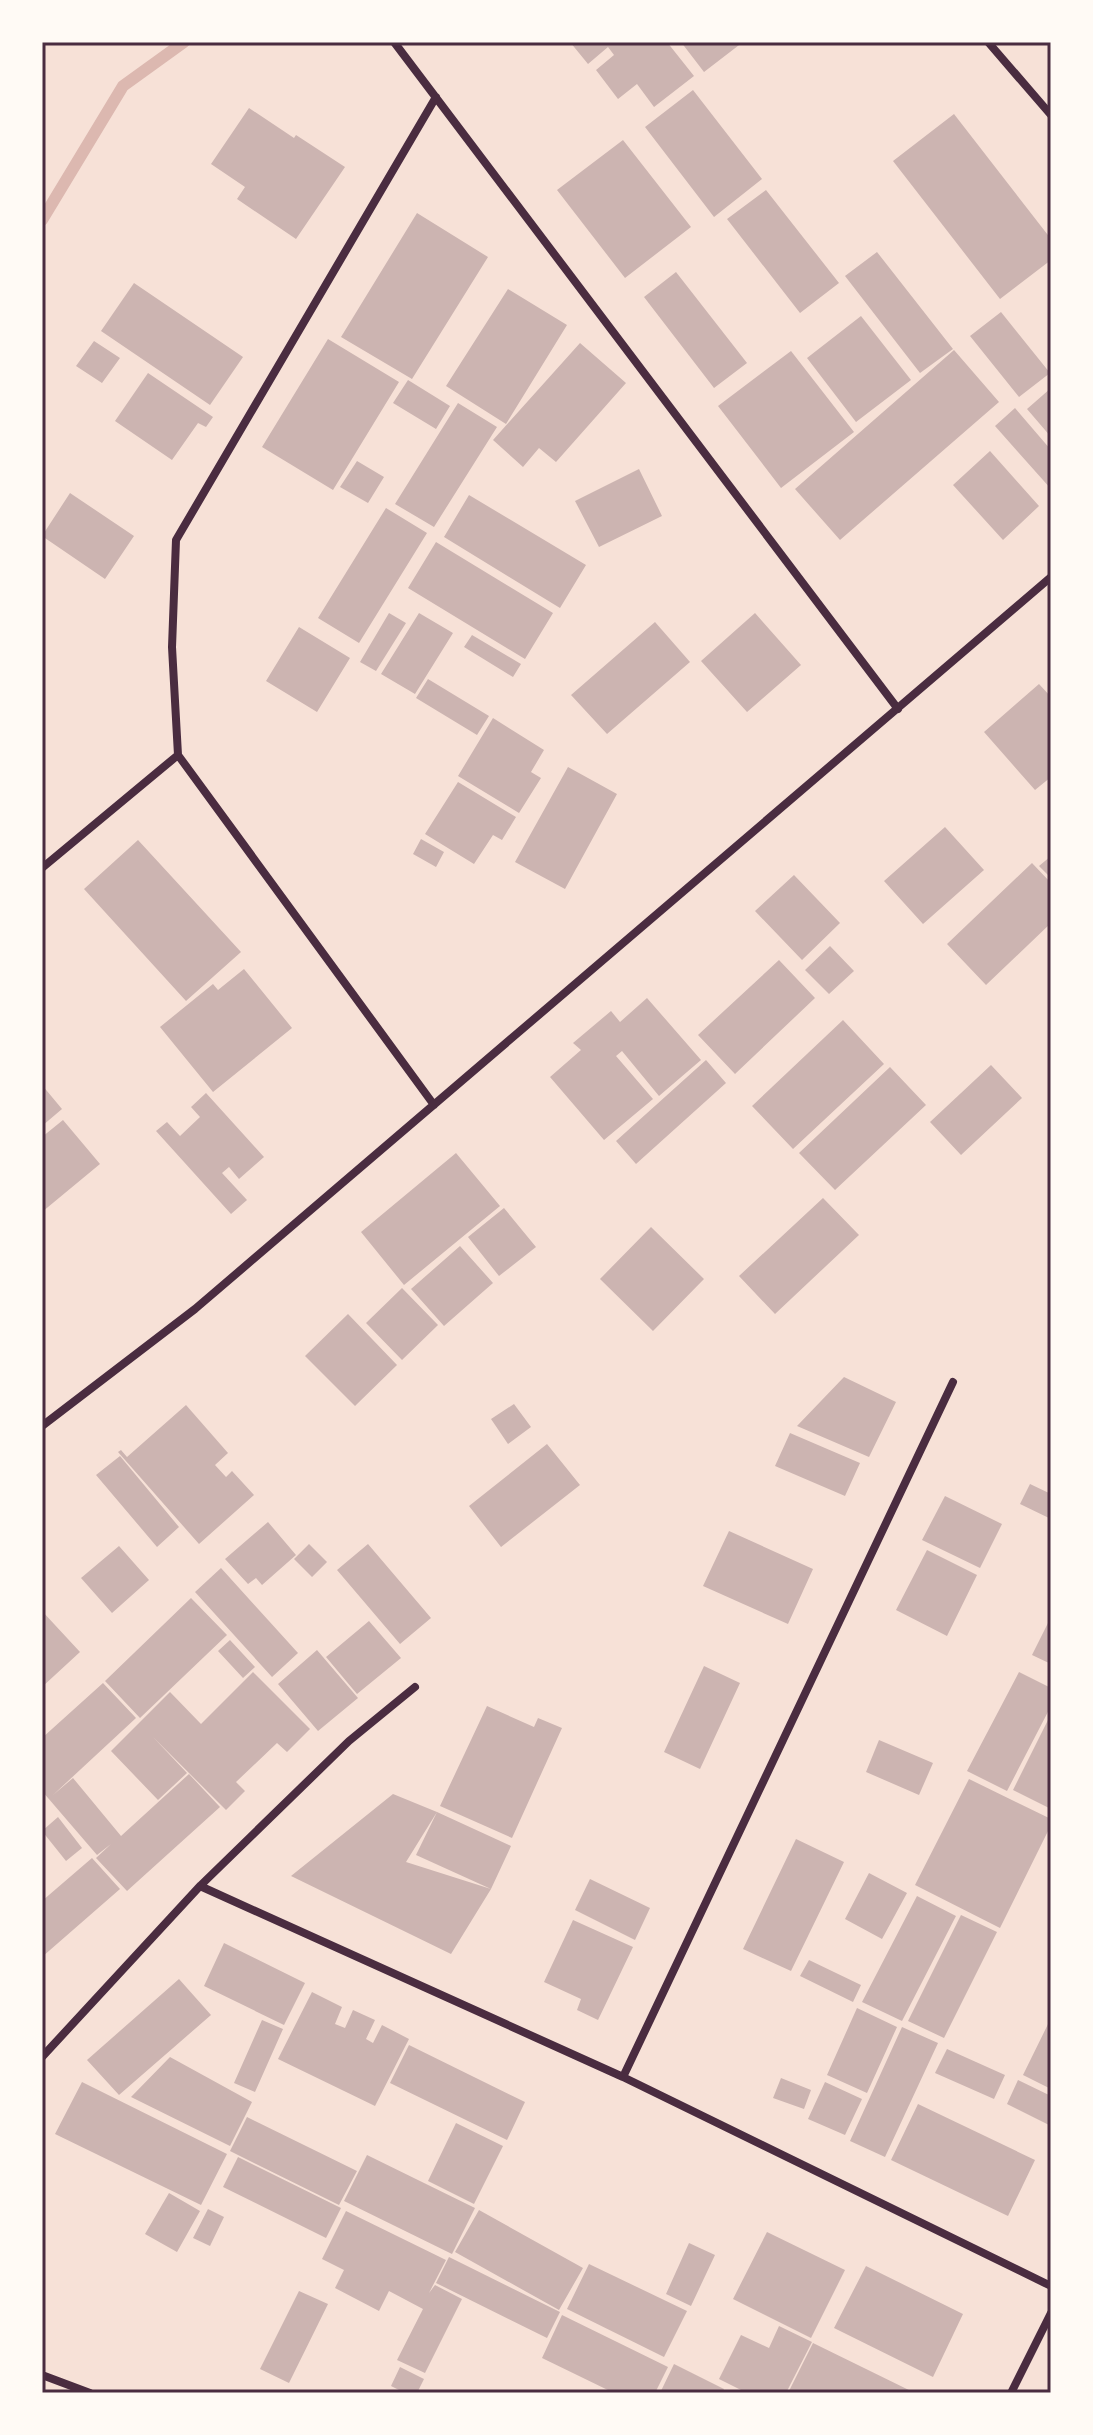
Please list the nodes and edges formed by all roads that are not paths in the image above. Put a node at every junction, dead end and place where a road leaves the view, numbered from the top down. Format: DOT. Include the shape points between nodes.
graph roads {
  1 [pos="394,42"];
  2 [pos="988,42"];
  3 [pos="436,97"];
  4 [pos="1051,115"];
  5 [pos="1051,577"];
  6 [pos="898,709"];
  7 [pos="178,755"];
  8 [pos="42,868"];
  9 [pos="434,1105"];
  10 [pos="953,1382"];
  11 [pos="42,1426"];
  12 [pos="415,1687"];
  13 [pos="200,1886"];
  14 [pos="42,2057"];
  15 [pos="623,2077"];
  16 [pos="1051,2286"];
  17 [pos="1051,2313"];
  18 [pos="42,2375"];
  19 [pos="90,2393"];
  20 [pos="1011,2393"];
  1 -- 3 [label="street"];
  2 -- 4 [label="street"];
  3 -- 6 [label="street"];
  3 -- 7 [label="street" via="176,540 172,647"];
  5 -- 6 [label="street"];
  6 -- 9 [label="street"];
  7 -- 8 [label="street"];
  7 -- 9 [label="street"];
  9 -- 11 [label="street" via="195,1309"];
  10 -- 15 [label="street"];
  12 -- 13 [label="street" via="349,1741"];
  13 -- 14 [label="street"];
  13 -- 15 [label="street"];
  15 -- 16 [label="street"];
  17 -- 20 [label="street"];
  18 -- 19 [label="street"];
}
